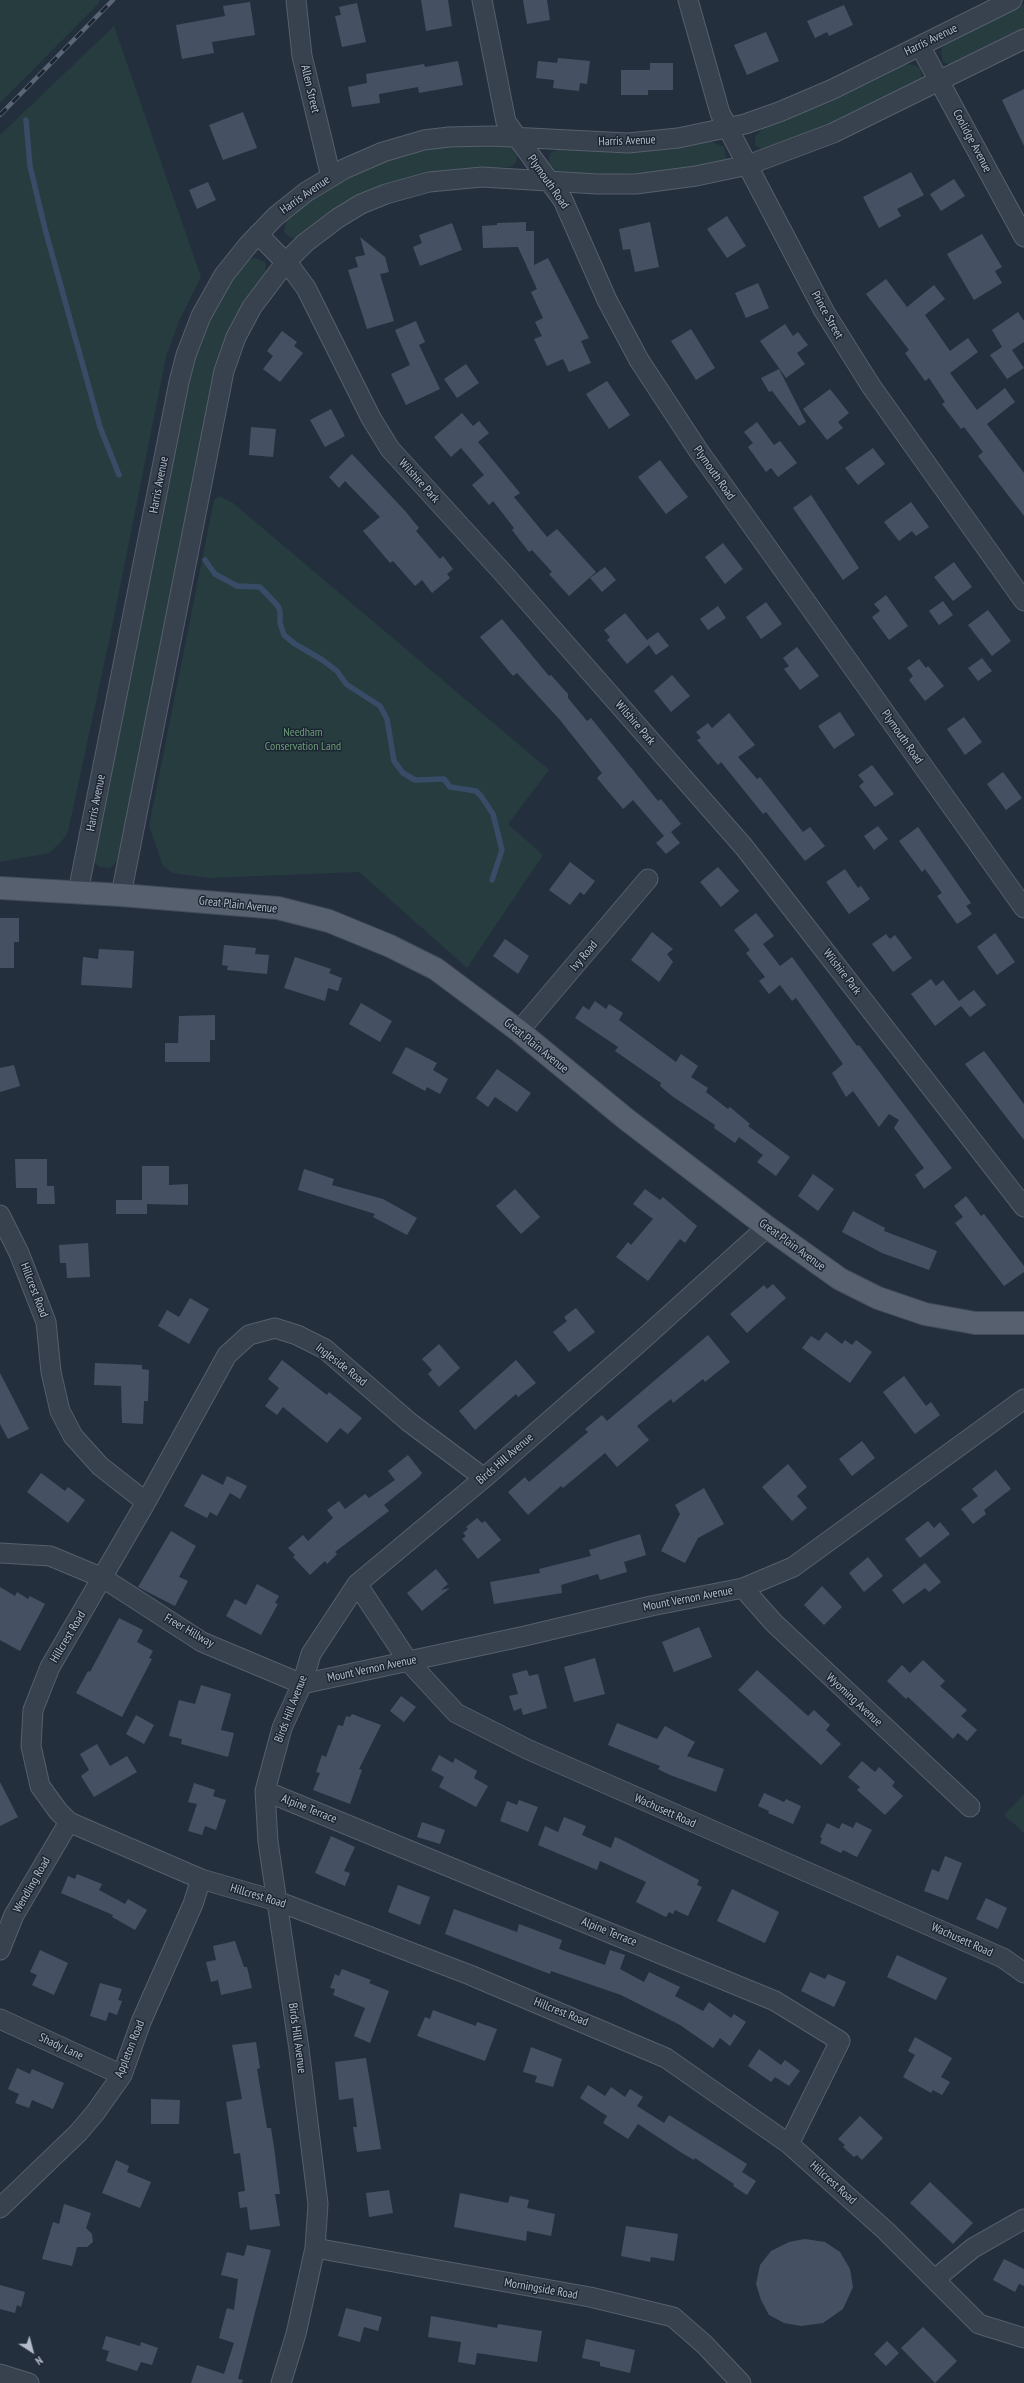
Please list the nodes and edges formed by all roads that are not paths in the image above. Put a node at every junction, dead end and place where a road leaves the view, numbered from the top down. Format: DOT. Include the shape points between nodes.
graph roads {
  1 [pos="296,0"];
  2 [pos="482,0"];
  3 [pos="688,0"];
  4 [pos="1012,0"];
  5 [pos="1024,39"];
  6 [pos="920,46"];
  7 [pos="939,81"];
  8 [pos="728,128"];
  9 [pos="516,138"];
  10 [pos="748,165"];
  11 [pos="331,177"];
  12 [pos="549,181"];
  13 [pos="258,234"];
  14 [pos="1024,237"];
  15 [pos="286,262"];
  16 [pos="1024,601"];
  17 [pos="648,879"];
  18 [pos="0,888"];
  19 [pos="78,892"];
  20 [pos="121,895"];
  21 [pos="1024,908"];
  22 [pos="519,1031"];
  23 [pos="1024,1207"];
  24 [pos="0,1215"];
  25 [pos="767,1227"];
  26 [pos="1024,1323"];
  27 [pos="1024,1399"];
  28 [pos="484,1478"];
  29 [pos="146,1502"];
  30 [pos="0,1553"];
  31 [pos="103,1578"];
  32 [pos="357,1584"];
  33 [pos="743,1588"];
  34 [pos="408,1661"];
  35 [pos="302,1684"];
  36 [pos="265,1791"];
  37 [pos="970,1806"];
  38 [pos="69,1822"];
  39 [pos="201,1879"];
  40 [pos="277,1901"];
  41 [pos="0,1950"];
  42 [pos="1024,1973"];
  43 [pos="0,2019"];
  44 [pos="122,2075"];
  45 [pos="789,2144"];
  46 [pos="0,2208"];
  47 [pos="1024,2219"];
  48 [pos="315,2248"];
  49 [pos="935,2279"];
  50 [pos="1024,2338"];
  51 [pos="0,2374"];
  52 [pos="29,2383"];
  53 [pos="281,2383"];
  54 [pos="741,2383"];
  1 -- 11 [label="street, Allen Street" via="302,56"];
  2 -- 9 [label="street, Plymouth Road" via="503,114"];
  3 -- 8 [label="street, Prince Street" via="717,104"];
  4 -- 6 [label="street, Harris Avenue"];
  5 -- 7 [label="street"];
  6 -- 7 [label="street, Coolidge Avenue"];
  6 -- 8 [label="street, Harris Avenue" via="797,105"];
  7 -- 10 [label="street" via="816,141"];
  7 -- 14 [label="street, Coolidge Avenue"];
  8 -- 9 [label="street, Harris Avenue" via="678,138 628,142"];
  8 -- 10 [label="street, Prince Street"];
  9 -- 11 [label="street, Harris Avenue" via="457,136 410,143 370,157"];
  9 -- 12 [label="street, Plymouth Road"];
  10 -- 12 [label="street" via="696,176 636,184"];
  10 -- 16 [label="street, Prince Street" via="846,348"];
  11 -- 13 [label="street, Harris Avenue" via="285,208"];
  12 -- 15 [label="street" via="470,177 400,189 372,199 338,218"];
  12 -- 21 [label="street, Plymouth Road" via="566,206 617,321 666,403"];
  13 -- 15 [label="street, Wilshire Park"];
  13 -- 19 [label="street, Harris Avenue" via="236,260 212,296 193,335 184,362"];
  15 -- 20 [label="street" via="246,316 224,371"];
  15 -- 23 [label="street, Wilshire Park" via="306,288 371,418 390,449 504,574 744,847"];
  17 -- 22 [label="street, Ivy Road"];
  18 -- 19 [label="main road, Great Plain Avenue"];
  19 -- 20 [label="main road, Great Plain Avenue"];
  20 -- 22 [label="main road, Great Plain Avenue" via="278,908 329,921 430,966"];
  22 -- 25 [label="main road, Great Plain Avenue" via="626,1119"];
  24 -- 29 [label="street, Hillcrest Road" via="19,1253 46,1322 51,1372 60,1411 73,1436 100,1466"];
  25 -- 26 [label="main road, Great Plain Avenue" via="840,1279 878,1298 925,1314 954,1320"];
  25 -- 28 [label="street, Birds Hill Avenue"];
  27 -- 33 [label="street, Mount Vernon Avenue" via="793,1567"];
  28 -- 29 [label="street, Ingleside Road" via="409,1422 325,1349 297,1335 275,1328 249,1335 227,1355"];
  28 -- 32 [label="street, Birds Hill Avenue"];
  29 -- 31 [label="street, Hillcrest Road"];
  30 -- 31 [label="street, Freer Hillway" via="50,1556"];
  31 -- 35 [label="street, Freer Hillway" via="202,1642"];
  31 -- 38 [label="street, Hillcrest Road" via="50,1667 33,1710 31,1746 40,1786"];
  32 -- 34 [label="street, Wachusett Road"];
  32 -- 35 [label="street, Birds Hill Avenue" via="310,1654"];
  33 -- 34 [label="street, Mount Vernon Avenue" via="651,1606"];
  33 -- 37 [label="street, Wyoming Avenue" via="774,1623"];
  34 -- 35 [label="street, Mount Vernon Avenue"];
  34 -- 42 [label="street, Wachusett Road" via="456,1713 535,1752 1003,1958"];
  35 -- 36 [label="street, Birds Hill Avenue" via="282,1728"];
  36 -- 40 [label="street, Birds Hill Avenue" via="268,1842"];
  36 -- 45 [label="street, Alpine Terrace" via="775,2001 840,2041"];
  38 -- 39 [label="street, Hillcrest Road"];
  38 -- 41 [label="street, Wendling Road" via="14,1915"];
  39 -- 40 [label="street, Hillcrest Road"];
  39 -- 44 [label="street, Appleton Road" via="194,1904 140,2022"];
  40 -- 45 [label="street, Hillcrest Road" via="470,1975 666,2058"];
  40 -- 48 [label="street, Birds Hill Avenue" via="318,2204"];
  43 -- 44 [label="street, Shady Lane"];
  44 -- 46 [label="street, Appleton Road" via="78,2133"];
  45 -- 49 [label="street, Hillcrest Road"];
  47 -- 49 [label="street" via="972,2248"];
  48 -- 53 [label="street, Birds Hill Avenue" via="296,2334"];
  48 -- 54 [label="street, Morningside Road" via="590,2297 673,2317 704,2344"];
  49 -- 50 [label="street, Hillcrest Road" via="979,2324"];
  51 -- 52 [label="street"];
}
